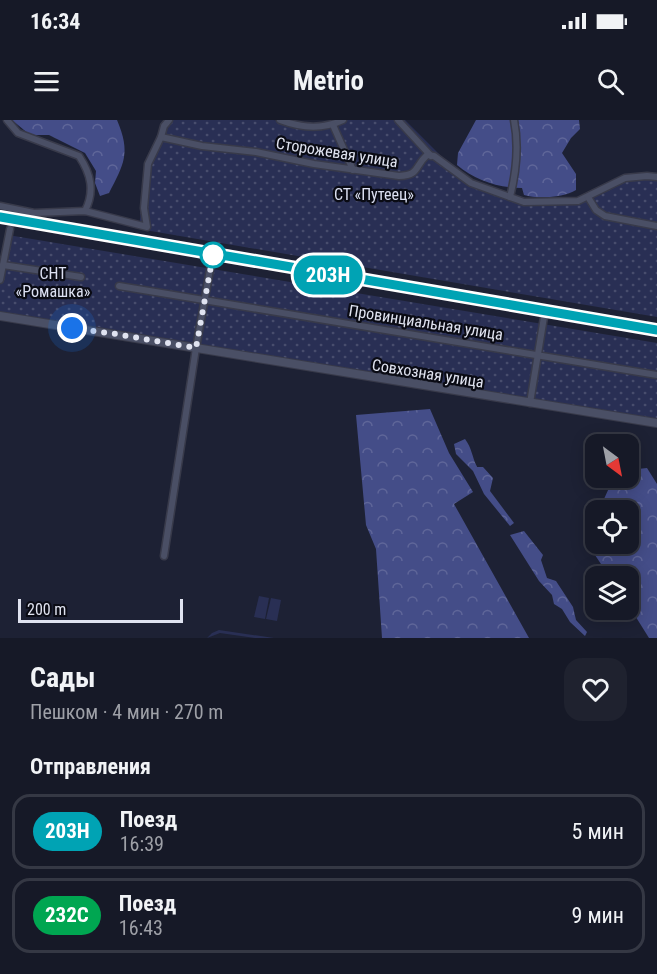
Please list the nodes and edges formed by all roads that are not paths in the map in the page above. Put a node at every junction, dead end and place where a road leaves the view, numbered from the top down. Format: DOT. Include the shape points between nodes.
graph roads {
  1 [pos="7,120"];
  2 [pos="169,120"];
  3 [pos="280,120"];
  4 [pos="343,120"];
  5 [pos="398,120"];
  6 [pos="514,120"];
  7 [pos="333,125"];
  8 [pos="161,137"];
  9 [pos="431,156"];
  10 [pos="353,170"];
  11 [pos="657,177"];
  12 [pos="510,197"];
  13 [pos="588,197"];
  14 [pos="0,206"];
  15 [pos="85,211"];
  16 [pos="657,226"];
  17 [pos="10,229"];
  18 [pos="211,264"];
  19 [pos="3,265"];
  20 [pos="81,277"];
  21 [pos="0,280"];
  22 [pos="119,286"];
  23 [pos="204,301"];
  24 [pos="0,316"];
  25 [pos="544,317"];
  26 [pos="196,348"];
  27 [pos="537,354"];
  28 [pos="657,375"];
  29 [pos="530,403"];
  30 [pos="657,423"];
  31 [pos="164,556"];
  1 -- 15 [label="street" via="18,133 79,156 92,181"];
  2 -- 8 [label="street"];
  3 -- 7 [label="street" via="315,127"];
  4 -- 7 [label="street"];
  5 -- 9 [label="street"];
  6 -- 12 [label="street" via="515,161"];
  7 -- 10 [label="street"];
  8 -- 10 [label="street, Сторожевая улица"];
  8 -- 15 [label="street" via="148,164 144,208 147,227"];
  9 -- 10 [label="street, Сторожевая улица" via="427,155 417,171 408,176"];
  9 -- 12 [label="street" via="471,183"];
  11 -- 13 [label="street" via="625,178"];
  12 -- 13 [label="street" via="536,203"];
  13 -- 16 [label="street" via="605,216"];
  14 -- 15 [label="street" via="34,213"];
  17 -- 19 [label="street"];
  18 -- 23 [label="street"];
  19 -- 20 [label="street"];
  19 -- 21 [label="street"];
  22 -- 23 [label="street, Провинциальная улица"];
  23 -- 26 [label="street"];
  23 -- 27 [label="street, Провинциальная улица"];
  24 -- 26 [label="street, Совхозная улица"];
  25 -- 27 [label="street"];
  26 -- 29 [label="street, Совхозная улица"];
  26 -- 31 [label="street"];
  27 -- 28 [label="street, Провинциальная улица"];
  27 -- 29 [label="street"];
  29 -- 30 [label="street, Совхозная улица"];
}
